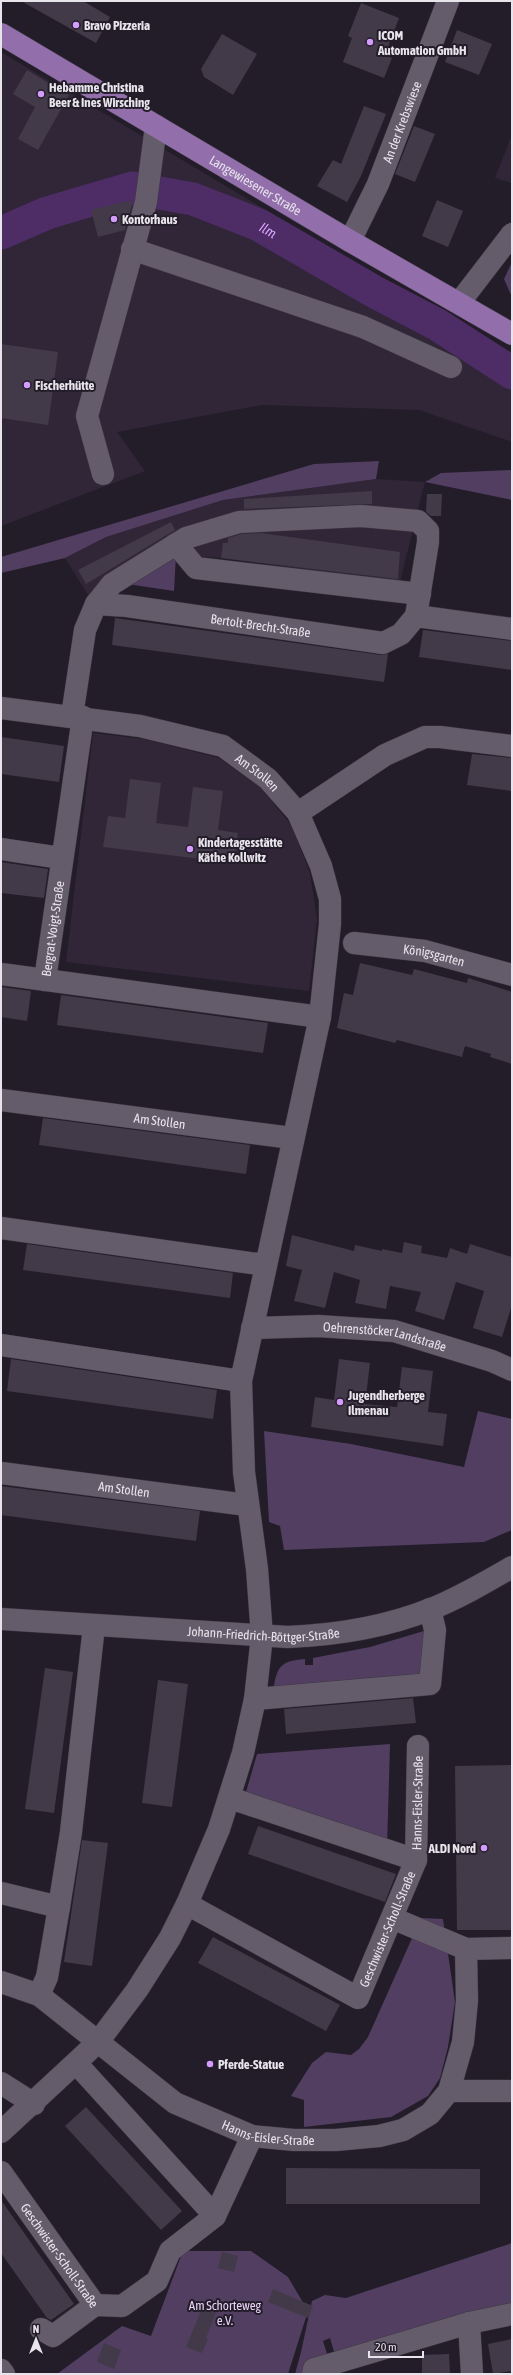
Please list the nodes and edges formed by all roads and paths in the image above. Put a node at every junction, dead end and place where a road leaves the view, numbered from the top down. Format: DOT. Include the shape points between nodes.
graph roads {
  1 [pos="448,1"];
  2 [pos="2,36"];
  3 [pos="156,126"];
  4 [pos="512,234"];
  5 [pos="350,241"];
  6 [pos="132,249"];
  7 [pos="459,303"];
  8 [pos="512,334"];
  9 [pos="451,367"];
  10 [pos="103,474"];
  11 [pos="181,541"];
  12 [pos="420,594"];
  13 [pos="96,604"];
  14 [pos="416,616"];
  15 [pos="512,629"];
  16 [pos="1,708"];
  17 [pos="77,717"];
  18 [pos="512,746"];
  19 [pos="298,813"];
  20 [pos="1,849"];
  21 [pos="61,858"];
  22 [pos="354,943"];
  23 [pos="1,974"];
  24 [pos="512,975"];
  25 [pos="45,980"];
  26 [pos="320,1017"];
  27 [pos="1,1100"];
  28 [pos="292,1138"];
  29 [pos="6,1228"];
  30 [pos="265,1264"];
  31 [pos="252,1328"];
  32 [pos="1,1345"];
  33 [pos="512,1370"];
  34 [pos="241,1382"];
  35 [pos="1,1474"];
  36 [pos="248,1505"];
  37 [pos="512,1567"];
  38 [pos="430,1609"];
  39 [pos="1,1619"];
  40 [pos="94,1626"];
  41 [pos="262,1636"];
  42 [pos="255,1699"];
  43 [pos="418,1746"];
  44 [pos="230,1798"];
  45 [pos="416,1860"];
  46 [pos="1,1893"];
  47 [pos="187,1904"];
  48 [pos="60,1907"];
  49 [pos="392,1918"];
  50 [pos="512,1948"];
  51 [pos="466,1949"];
  52 [pos="1,1982"];
  53 [pos="39,1995"];
  54 [pos="98,2042"];
  55 [pos="76,2063"];
  56 [pos="1,2083"];
  57 [pos="449,2090"];
  58 [pos="512,2091"];
  59 [pos="34,2104"];
  60 [pos="1,2132"];
  61 [pos="252,2136"];
  62 [pos="1,2172"];
  63 [pos="215,2216"];
  64 [pos="95,2305"];
  65 [pos="512,2314"];
  66 [pos="470,2323"];
  67 [pos="41,2329"];
  68 [pos="1,2370"];
  69 [pos="4,2374"];
  70 [pos="313,2374"];
  71 [pos="472,2374"];
  1 -- 5 [label="street, An der Krebswiese" via="378,184"];
  2 -- 3 [label="main road, Langewiesener Straße"];
  3 -- 5 [label="main road, Langewiesener Straße"];
  3 -- 6 [label="street" via="146,202"];
  4 -- 7 [label="street"];
  5 -- 7 [label="main road, Langewiesener Straße"];
  6 -- 9 [label="street" via="363,327"];
  6 -- 10 [label="street" via="87,416"];
  7 -- 8 [label="main road, Langewiesener Straße"];
  11 -- 12 [label="street" via="196,568"];
  11 -- 12 [label="street, Bertolt-Brecht-Straße" via="239,522 361,516 418,521 428,531"];
  11 -- 13 [label="street" via="112,584"];
  12 -- 14 [label="street, Bertolt-Brecht-Straße"];
  13 -- 14 [label="street, Bertolt-Brecht-Straße" via="383,642 401,634"];
  13 -- 17 [label="street" via="85,630"];
  14 -- 15 [label="street"];
  16 -- 17 [label="street, Am Stollen"];
  17 -- 19 [label="street, Am Stollen" via="140,726 223,746 268,779"];
  17 -- 21 [label="street, Bergrat-Voigt-Straße"];
  18 -- 19 [label="street" via="440,736 425,737 385,755"];
  19 -- 26 [label="street, Am Stollen" via="321,866 330,899 329,942"];
  20 -- 21 [label="street"];
  21 -- 25 [label="street, Bergrat-Voigt-Straße"];
  22 -- 24 [label="street, Königsgarten" via="425,951"];
  23 -- 25 [label="street, Bergrat-Voigt-Straße"];
  25 -- 26 [label="street"];
  26 -- 28 [label="street, Am Stollen"];
  27 -- 28 [label="street, Am Stollen"];
  28 -- 30 [label="street, Am Stollen"];
  29 -- 30 [label="street"];
  30 -- 31 [label="street, Am Stollen"];
  31 -- 33 [label="street, Oehrenstöcker Landstraße" via="318,1326 394,1331 492,1361"];
  31 -- 34 [label="street, Am Stollen"];
  32 -- 34 [label="street"];
  34 -- 36 [label="street, Am Stollen"];
  35 -- 36 [label="street, Am Stollen"];
  36 -- 41 [label="street, Am Stollen" via="257,1569"];
  37 -- 38 [label="street, Johann-Friedrich-Böttger-Straße" via="470,1580"];
  38 -- 41 [label="street, Johann-Friedrich-Böttger-Straße" via="369,1627 324,1635 288,1638"];
  38 -- 42 [label="street" via="435,1630 430,1684"];
  39 -- 40 [label="street, Johann-Friedrich-Böttger-Straße"];
  40 -- 41 [label="street, Johann-Friedrich-Böttger-Straße"];
  40 -- 48 [label="street"];
  41 -- 42 [label="street"];
  42 -- 44 [label="street"];
  43 -- 45 [label="street, Hanns-Eisler-Straße"];
  44 -- 45 [label="street, Geschwister-Scholl-Straße"];
  44 -- 47 [label="street"];
  45 -- 49 [label="street, Geschwister-Scholl-Straße"];
  46 -- 48 [label="street"];
  47 -- 49 [label="street, Geschwister-Scholl-Straße" via="358,1998"];
  47 -- 54 [label="street" via="170,1938 137,1990"];
  48 -- 53 [label="street" via="47,1977"];
  49 -- 51 [label="street"];
  50 -- 51 [label="street"];
  51 -- 57 [label="street, Hanns-Eisler-Straße" via="467,2001 463,2042"];
  52 -- 53 [label="street, Hanns-Eisler-Straße"];
  53 -- 54 [label="street, Hanns-Eisler-Straße"];
  54 -- 55 [label="street"];
  54 -- 61 [label="street, Hanns-Eisler-Straße" via="175,2103"];
  55 -- 59 [label="street"];
  55 -- 63 [label="street"];
  56 -- 59 [label="street"];
  57 -- 58 [label="street"];
  57 -- 61 [label="street, Hanns-Eisler-Straße" via="430,2114 403,2130 379,2136 294,2140"];
  59 -- 60 [label="street"];
  61 -- 63 [label="street, Geschwister-Scholl-Straße"];
  62 -- 64 [label="street, Geschwister-Scholl-Straße"];
  63 -- 64 [label="street, Geschwister-Scholl-Straße" via="170,2251 157,2281 122,2306"];
  64 -- 67 [label="street" via="53,2336"];
  65 -- 66 [label="street"];
  66 -- 70 [label="street" via="314,2369"];
  66 -- 71 [label="street"];
  68 -- 69 [label="street"];
}
